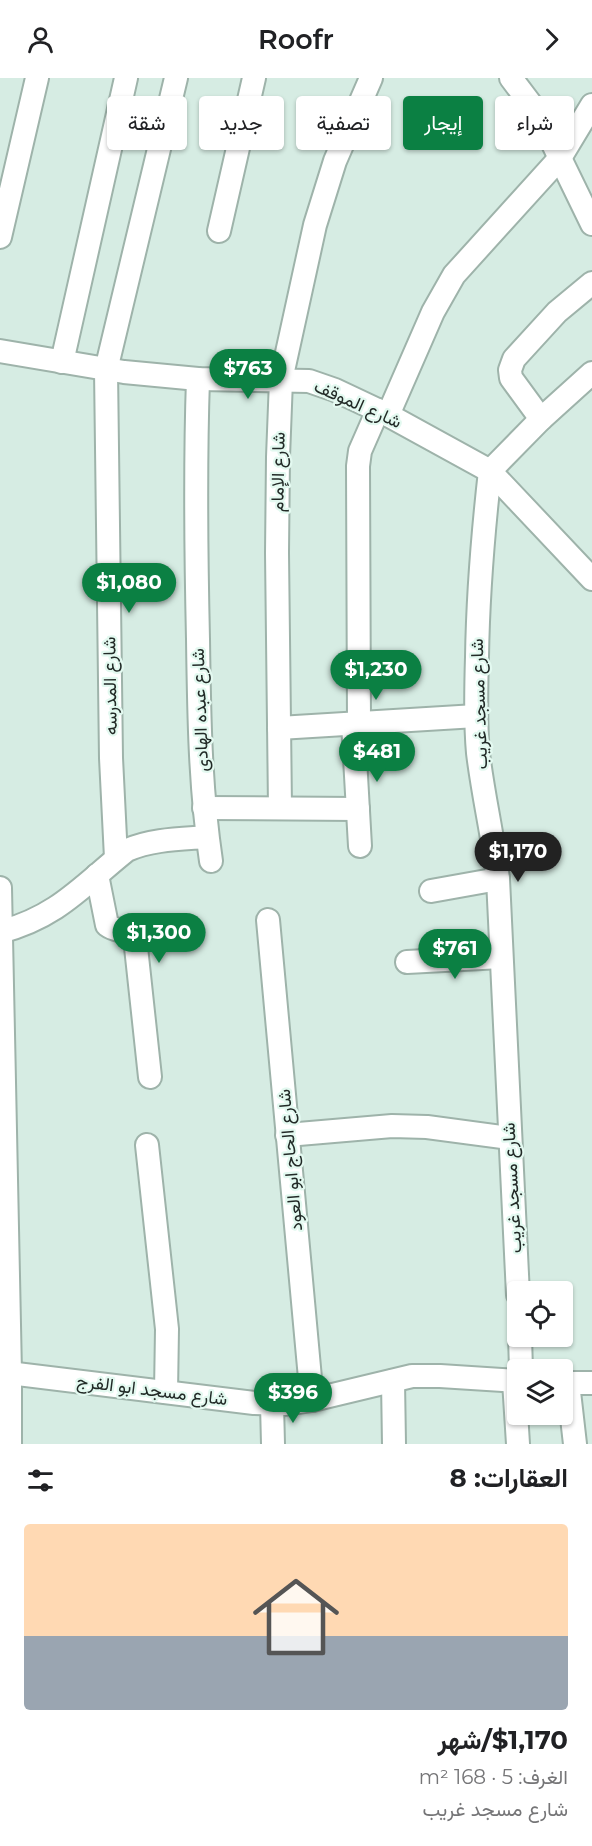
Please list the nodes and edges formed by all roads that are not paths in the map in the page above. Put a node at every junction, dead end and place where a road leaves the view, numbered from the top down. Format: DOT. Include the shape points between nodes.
graph roads {
  1 [pos="37,78"];
  2 [pos="126,78"];
  3 [pos="176,78"];
  4 [pos="254,78"];
  5 [pos="371,78"];
  6 [pos="513,79"];
  7 [pos="592,105"];
  8 [pos="560,158"];
  9 [pos="592,224"];
  10 [pos="219,231"];
  11 [pos="0,237"];
  12 [pos="592,283"];
  13 [pos="0,351"];
  14 [pos="62,362"];
  15 [pos="106,370"];
  16 [pos="592,373"];
  17 [pos="198,379"];
  18 [pos="281,380"];
  19 [pos="383,413"];
  20 [pos="541,419"];
  21 [pos="490,471"];
  22 [pos="592,579"];
  23 [pos="476,716"];
  24 [pos="356,723"];
  25 [pos="279,728"];
  26 [pos="204,807"];
  27 [pos="280,808"];
  28 [pos="358,809"];
  29 [pos="207,837"];
  30 [pos="360,846"];
  31 [pos="116,858"];
  32 [pos="211,861"];
  33 [pos="97,875"];
  34 [pos="498,879"];
  35 [pos="0,888"];
  36 [pos="431,891"];
  37 [pos="268,920"];
  38 [pos="1,931"];
  39 [pos="501,957"];
  40 [pos="407,962"];
  41 [pos="150,1077"];
  42 [pos="287,1135"];
  43 [pos="510,1138"];
  44 [pos="147,1145"];
  45 [pos="517,1281"];
  46 [pos="5,1372"];
  47 [pos="507,1377"];
  48 [pos="393,1381"];
  49 [pos="573,1383"];
  50 [pos="592,1383"];
  51 [pos="166,1392"];
  52 [pos="312,1400"];
  53 [pos="272,1404"];
  54 [pos="518,1425"];
  55 [pos="572,1425"];
  56 [pos="10,1444"];
  57 [pos="273,1444"];
  58 [pos="394,1444"];
  59 [pos="518,1444"];
  60 [pos="575,1444"];
  1 -- 11 [label="street"];
  2 -- 14 [label="street"];
  3 -- 15 [label="street, شارع المدرسه"];
  4 -- 10 [label="street"];
  5 -- 18 [label="street, شارع الإمام" via="335,161 315,225"];
  6 -- 8 [label="street" via="539,115"];
  7 -- 8 [label="street"];
  8 -- 9 [label="street"];
  8 -- 19 [label="street" via="454,275"];
  12 -- 20 [label="street" via="557,312 513,359 512,378"];
  13 -- 14 [label="street, شارع الموقف"];
  14 -- 15 [label="street, شارع الموقف"];
  15 -- 17 [label="street, شارع الموقف"];
  15 -- 31 [label="street, شارع المدرسه"];
  16 -- 20 [label="street"];
  17 -- 18 [label="street, شارع الموقف"];
  17 -- 26 [label="street, شارع عبده الهادى" via="195,477"];
  18 -- 19 [label="street, شارع الموقف" via="309,381"];
  18 -- 25 [label="street, شارع الإمام"];
  19 -- 21 [label="street, شارع الموقف"];
  19 -- 24 [label="street" via="360,451 358,466"];
  20 -- 21 [label="street"];
  21 -- 22 [label="street, شارع الموقف"];
  21 -- 23 [label="street, شارع مسجد غريب" via="478,604"];
  23 -- 24 [label="street"];
  23 -- 34 [label="street, شارع مسجد غريب"];
  24 -- 25 [label="street"];
  24 -- 28 [label="street"];
  25 -- 27 [label="street, شارع الإمام"];
  26 -- 27 [label="street"];
  26 -- 29 [label="street, شارع عبده الهادى"];
  27 -- 28 [label="street"];
  28 -- 30 [label="street"];
  29 -- 31 [label="street" via="140,844"];
  29 -- 32 [label="street, شارع عبده الهادى"];
  31 -- 33 [label="street"];
  33 -- 38 [label="street" via="65,903"];
  33 -- 41 [label="street" via="107,925 135,938"];
  34 -- 36 [label="street"];
  34 -- 39 [label="street, شارع مسجد غريب"];
  35 -- 38 [label="street"];
  37 -- 42 [label="street, شارع الحاج ابو العود"];
  38 -- 46 [label="street"];
  39 -- 40 [label="street"];
  39 -- 43 [label="street, شارع مسجد غريب"];
  42 -- 43 [label="street" via="392,1126"];
  42 -- 52 [label="street, شارع الحاج ابو العود"];
  43 -- 45 [label="street, شارع مسجد غريب"];
  44 -- 51 [label="street" via="167,1329"];
  46 -- 51 [label="street, شارع مسجد ابو الفرج"];
  46 -- 56 [label="street"];
  47 -- 48 [label="street, شارع مسجد ابو الفرج" via="412,1376"];
  48 -- 52 [label="street, شارع مسجد ابو الفرج"];
  48 -- 58 [label="street"];
  49 -- 50 [label="street"];
  51 -- 53 [label="street, شارع مسجد ابو الفرج"];
  52 -- 53 [label="street, شارع مسجد ابو الفرج"];
  53 -- 57 [label="street"];
  54 -- 59 [label="street"];
  55 -- 60 [label="street"];
}
